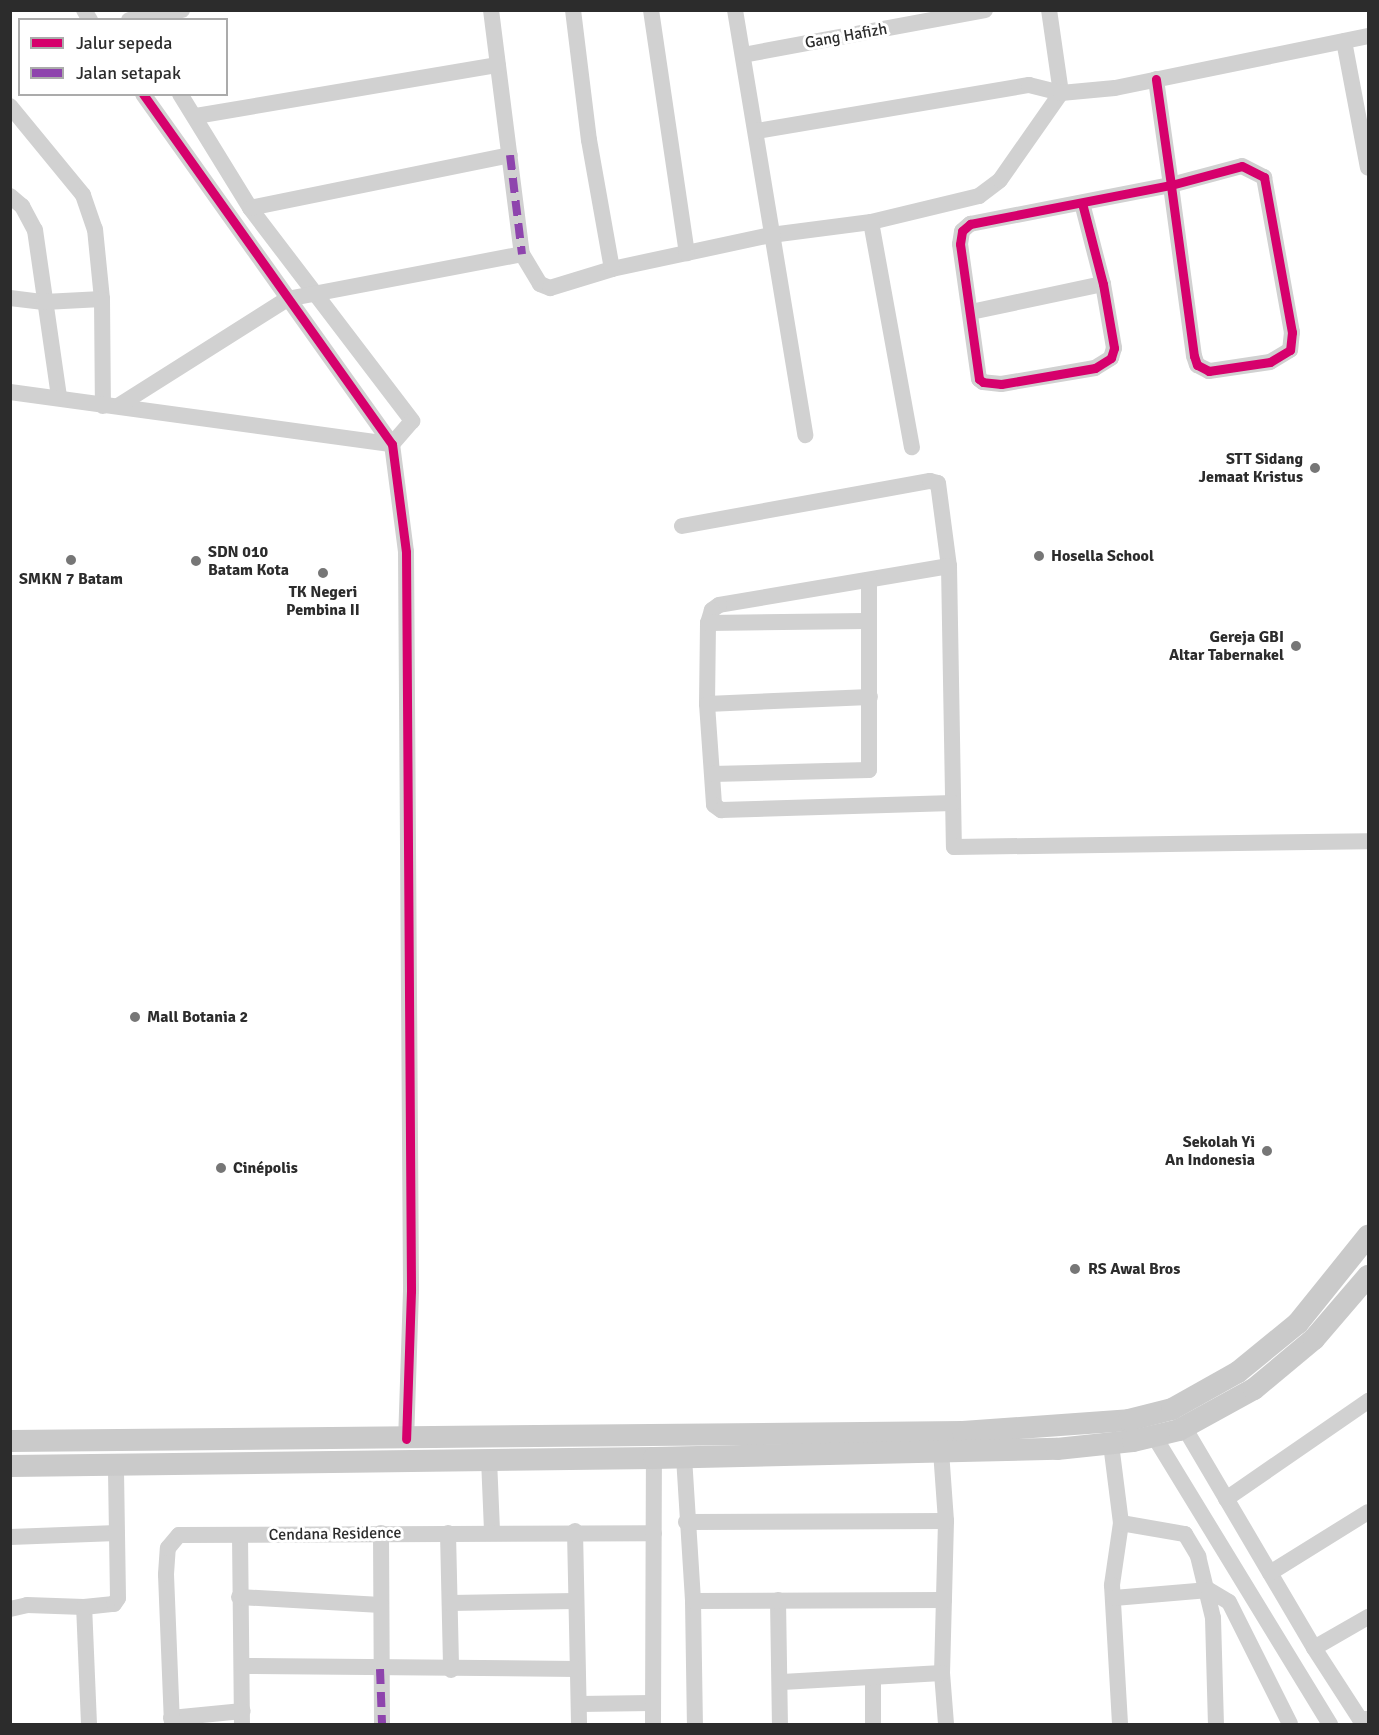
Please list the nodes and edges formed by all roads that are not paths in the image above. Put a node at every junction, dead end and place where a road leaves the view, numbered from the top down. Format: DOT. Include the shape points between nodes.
graph roads {
  1 [pos="182,10"];
  2 [pos="491,10"];
  3 [pos="573,10"];
  4 [pos="651,10"];
  5 [pos="735,10"];
  6 [pos="985,10"];
  7 [pos="1048,10"];
  8 [pos="140,18"];
  9 [pos="1368,36"];
  10 [pos="1344,41"];
  11 [pos="743,55"];
  12 [pos="498,65"];
  13 [pos="1156,79"];
  14 [pos="1061,93"];
  15 [pos="144,96"];
  16 [pos="181,96"];
  17 [pos="10,106"];
  18 [pos="196,116"];
  19 [pos="757,131"];
  20 [pos="510,155"];
  21 [pos="1368,168"];
  22 [pos="1171,184"];
  23 [pos="14,203"];
  24 [pos="1082,203"];
  25 [pos="250,208"];
  26 [pos="871,222"];
  27 [pos="771,235"];
  28 [pos="687,253"];
  29 [pos="522,254"];
  30 [pos="612,269"];
  31 [pos="1102,284"];
  32 [pos="320,295"];
  33 [pos="10,298"];
  34 [pos="102,299"];
  35 [pos="287,299"];
  36 [pos="44,302"];
  37 [pos="971,312"];
  38 [pos="10,392"];
  39 [pos="59,398"];
  40 [pos="111,406"];
  41 [pos="805,435"];
  42 [pos="392,444"];
  43 [pos="912,447"];
  44 [pos="682,526"];
  45 [pos="949,566"];
  46 [pos="869,580"];
  47 [pos="867,621"];
  48 [pos="708,623"];
  49 [pos="870,697"];
  50 [pos="706,704"];
  51 [pos="712,774"];
  52 [pos="953,803"];
  53 [pos="1368,841"];
  54 [pos="1368,1236"];
  55 [pos="1368,1276"];
  56 [pos="1368,1401"];
  57 [pos="1184,1427"];
  58 [pos="1154,1436"];
  59 [pos="406,1439"];
  60 [pos="10,1441"];
  61 [pos="754,1443"];
  62 [pos="1111,1444"];
  63 [pos="941,1451"];
  64 [pos="684,1457"];
  65 [pos="654,1458"];
  66 [pos="489,1459"];
  67 [pos="116,1465"];
  68 [pos="10,1466"];
  69 [pos="1226,1499"];
  70 [pos="1368,1512"];
  71 [pos="946,1521"];
  72 [pos="686,1522"];
  73 [pos="1121,1523"];
  74 [pos="492,1531"];
  75 [pos="575,1531"];
  76 [pos="117,1533"];
  77 [pos="381,1533"];
  78 [pos="448,1533"];
  79 [pos="654,1533"];
  80 [pos="240,1535"];
  81 [pos="10,1537"];
  82 [pos="1270,1573"];
  83 [pos="1209,1590"];
  84 [pos="239,1597"];
  85 [pos="1114,1598"];
  86 [pos="778,1600"];
  87 [pos="944,1600"];
  88 [pos="576,1601"];
  89 [pos="693,1601"];
  90 [pos="450,1603"];
  91 [pos="381,1605"];
  92 [pos="84,1607"];
  93 [pos="10,1609"];
  94 [pos="1368,1617"];
  95 [pos="1314,1648"];
  96 [pos="242,1666"];
  97 [pos="380,1668"];
  98 [pos="577,1669"];
  99 [pos="451,1670"];
  100 [pos="942,1673"];
  101 [pos="873,1680"];
  102 [pos="782,1682"];
  103 [pos="652,1702"];
  104 [pos="579,1704"];
  105 [pos="242,1718"];
  106 [pos="1368,1719"];
  107 [pos="172,1721"];
  108 [pos="89,1725"];
  109 [pos="382,1725"];
  110 [pos="579,1725"];
  111 [pos="653,1725"];
  112 [pos="695,1725"];
  113 [pos="780,1725"];
  114 [pos="873,1725"];
  115 [pos="946,1725"];
  116 [pos="1120,1725"];
  117 [pos="1216,1725"];
  118 [pos="1290,1725"];
  119 [pos="1330,1725"];
  1 -- 8 [label="street"];
  2 -- 12 [label="street"];
  3 -- 30 [label="street" via="589,140"];
  4 -- 28 [label="street"];
  5 -- 11 [label="street"];
  6 -- 11 [label="street, Gang Hafizh"];
  7 -- 14 [label="street"];
  9 -- 10 [label="street"];
  10 -- 13 [label="street"];
  10 -- 21 [label="street"];
  11 -- 19 [label="street"];
  12 -- 18 [label="street"];
  12 -- 20 [label="street"];
  13 -- 14 [label="street"];
  13 -- 22 [label="street"];
  14 -- 19 [label="street" via="1029,85"];
  14 -- 26 [label="street" via="989,190 947,205"];
  15 -- 35 [label="street"];
  16 -- 18 [label="street"];
  17 -- 34 [label="street" via="49,149 82,195 95,229"];
  18 -- 25 [label="street"];
  19 -- 27 [label="street"];
  20 -- 25 [label="street"];
  20 -- 29 [label="street"];
  22 -- 22 [label="street" via="1197,365 1209,371 1284,357 1290,350 1293,332 1264,177 1242,166"];
  22 -- 24 [label="street"];
  23 -- 36 [label="street" via="34,230"];
  24 -- 31 [label="street"];
  24 -- 37 [label="street" via="970,224 962,231 960,244"];
  25 -- 32 [label="street"];
  26 -- 27 [label="street"];
  26 -- 43 [label="street"];
  27 -- 28 [label="street"];
  27 -- 41 [label="street"];
  28 -- 30 [label="street"];
  29 -- 30 [label="street" via="546,288"];
  29 -- 32 [label="street"];
  31 -- 37 [label="street"];
  31 -- 37 [label="street" via="1114,348 1106,364 1095,368 1001,384 983,382 979,379"];
  32 -- 35 [label="street"];
  32 -- 42 [label="street" via="412,421"];
  33 -- 36 [label="street"];
  34 -- 36 [label="street"];
  34 -- 40 [label="street"];
  35 -- 40 [label="street"];
  35 -- 42 [label="street"];
  36 -- 39 [label="street"];
  38 -- 39 [label="street"];
  39 -- 40 [label="street"];
  40 -- 42 [label="street"];
  42 -- 59 [label="street" via="406,552 411,1291"];
  44 -- 45 [label="street" via="930,481 938,483 941,489"];
  45 -- 46 [label="street"];
  45 -- 52 [label="street"];
  46 -- 47 [label="street"];
  46 -- 48 [label="street" via="719,605 712,610"];
  47 -- 48 [label="street"];
  47 -- 49 [label="street"];
  48 -- 50 [label="street"];
  49 -- 50 [label="street"];
  49 -- 51 [label="street" via="869,770"];
  50 -- 51 [label="street"];
  51 -- 52 [label="street" via="714,805 721,810"];
  52 -- 53 [label="street" via="954,847"];
  54 -- 61 [label="main road" via="1298,1323 1238,1372 1172,1409 1129,1420 1028,1429"];
  55 -- 57 [label="main road" via="1314,1340 1254,1389"];
  56 -- 69 [label="street"];
  57 -- 58 [label="main road"];
  57 -- 69 [label="street"];
  58 -- 62 [label="main road"];
  58 -- 119 [label="street"];
  59 -- 60 [label="main road"];
  59 -- 61 [label="main road"];
  61 -- 63 [label="main road"];
  61 -- 64 [label="main road"];
  62 -- 63 [label="main road"];
  62 -- 73 [label="street"];
  63 -- 71 [label="street"];
  64 -- 65 [label="main road"];
  64 -- 72 [label="street"];
  65 -- 66 [label="main road"];
  65 -- 79 [label="street"];
  66 -- 67 [label="main road"];
  66 -- 74 [label="street"];
  67 -- 68 [label="main road"];
  67 -- 76 [label="street"];
  69 -- 82 [label="street"];
  70 -- 82 [label="street"];
  71 -- 72 [label="street"];
  71 -- 87 [label="street"];
  72 -- 89 [label="street"];
  73 -- 83 [label="street" via="1185,1534"];
  73 -- 85 [label="street" via="1113,1564"];
  74 -- 75 [label="street, Cendana Residence"];
  74 -- 78 [label="street, Cendana Residence"];
  75 -- 79 [label="street, Cendana Residence"];
  75 -- 88 [label="street"];
  76 -- 81 [label="street"];
  76 -- 92 [label="street" via="118,1598 114,1604"];
  77 -- 78 [label="street, Cendana Residence"];
  77 -- 80 [label="street, Cendana Residence"];
  77 -- 91 [label="street"];
  78 -- 90 [label="street"];
  79 -- 103 [label="street"];
  80 -- 84 [label="street"];
  80 -- 107 [label="street, Cendana Residence" via="179,1535 168,1548"];
  82 -- 95 [label="street"];
  83 -- 85 [label="street"];
  83 -- 117 [label="street"];
  83 -- 118 [label="street" via="1229,1602"];
  84 -- 91 [label="street"];
  84 -- 96 [label="street"];
  85 -- 116 [label="street"];
  86 -- 87 [label="street"];
  86 -- 89 [label="street"];
  86 -- 102 [label="street"];
  87 -- 100 [label="street"];
  88 -- 90 [label="street"];
  88 -- 98 [label="street"];
  89 -- 112 [label="street"];
  90 -- 99 [label="street"];
  91 -- 97 [label="street"];
  92 -- 93 [label="street" via="27,1605"];
  92 -- 108 [label="street"];
  94 -- 95 [label="street"];
  95 -- 106 [label="street" via="1360,1719"];
  96 -- 97 [label="street"];
  96 -- 105 [label="street"];
  97 -- 99 [label="street"];
  97 -- 109 [label="street"];
  98 -- 99 [label="street"];
  98 -- 104 [label="street"];
  100 -- 101 [label="street"];
  100 -- 115 [label="street"];
  101 -- 102 [label="street"];
  101 -- 114 [label="street"];
  102 -- 113 [label="street"];
  103 -- 104 [label="street"];
  103 -- 111 [label="street"];
  104 -- 110 [label="street"];
  105 -- 107 [label="street"];
}
